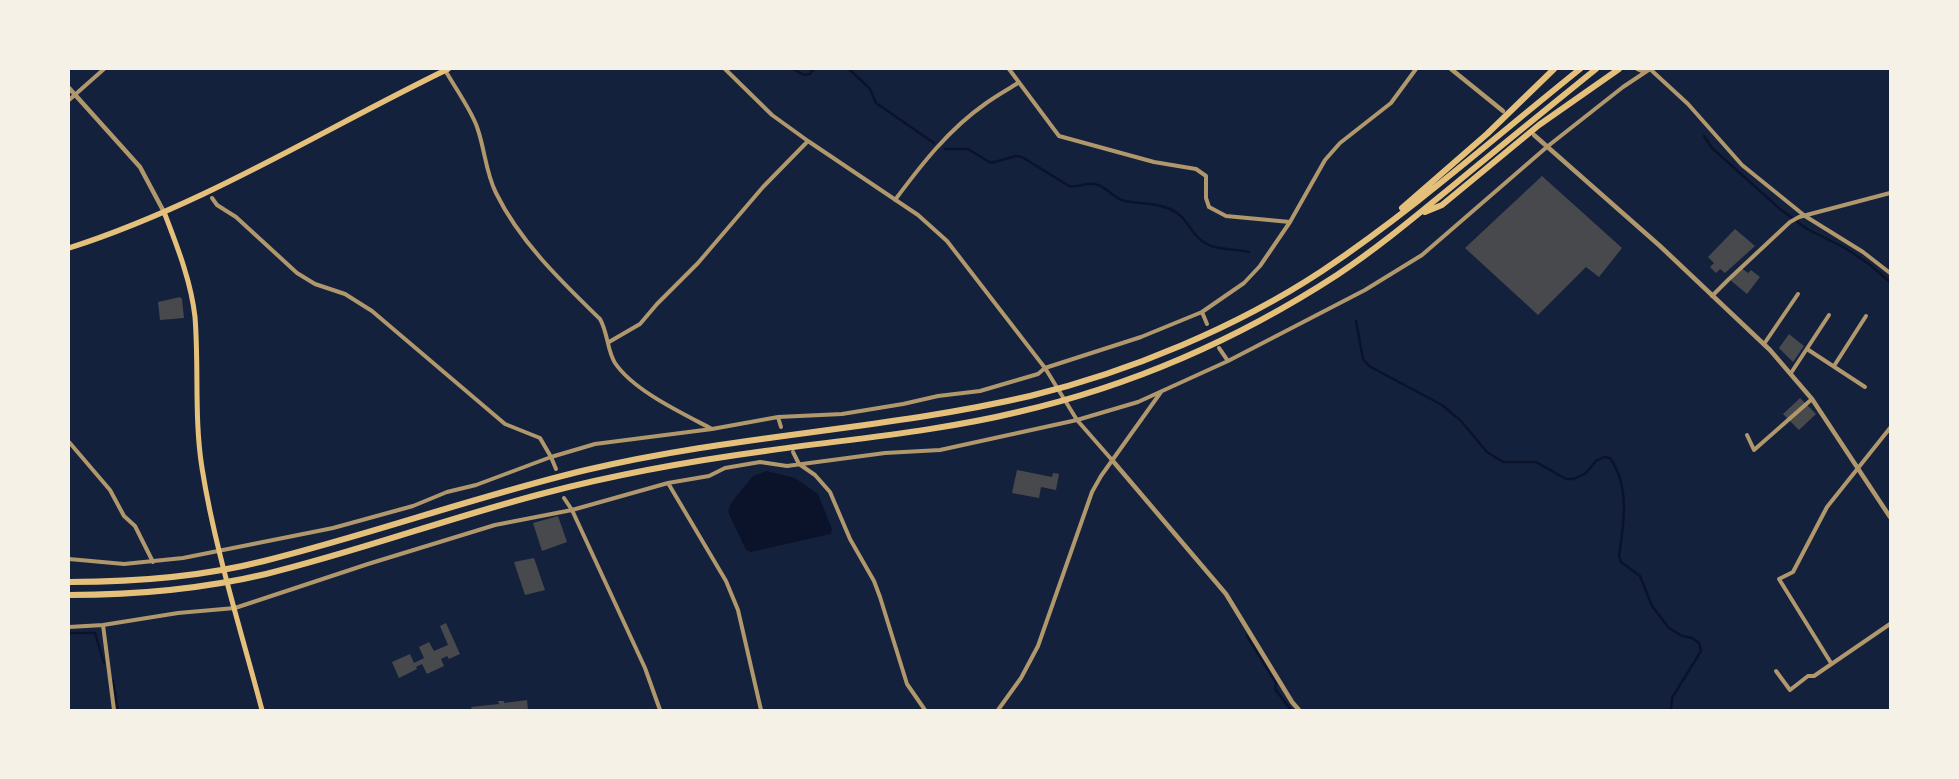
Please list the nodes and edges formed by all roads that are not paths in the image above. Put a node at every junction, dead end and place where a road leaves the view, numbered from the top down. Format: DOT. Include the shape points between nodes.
graph roads {
  1 [pos="104,69"];
  2 [pos="446,69"];
  3 [pos="725,69"];
  4 [pos="1009,69"];
  5 [pos="1416,69"];
  6 [pos="1451,69"];
  7 [pos="1554,69"];
  8 [pos="1580,69"];
  9 [pos="1596,69"];
  10 [pos="1619,69"];
  11 [pos="1637,69"];
  12 [pos="1650,69"];
  13 [pos="1644,72"];
  14 [pos="1018,83"];
  15 [pos="69,88"];
  16 [pos="76,94"];
  17 [pos="69,100"];
  18 [pos="1503,110"];
  19 [pos="1534,135"];
  20 [pos="808,141"];
  21 [pos="1548,146"];
  22 [pos="1890,193"];
  23 [pos="212,198"];
  24 [pos="895,200"];
  25 [pos="164,212"];
  26 [pos="1417,215"];
  27 [pos="1804,216"];
  28 [pos="1290,222"];
  29 [pos="1368,238"];
  30 [pos="69,248"];
  31 [pos="1890,273"];
  32 [pos="1798,294"];
  33 [pos="1712,296"];
  34 [pos="1202,312"];
  35 [pos="1829,315"];
  36 [pos="1866,316"];
  37 [pos="1207,324"];
  38 [pos="608,342"];
  39 [pos="1764,344"];
  40 [pos="1219,348"];
  41 [pos="1806,349"];
  42 [pos="1228,361"];
  43 [pos="1834,366"];
  44 [pos="1045,368"];
  45 [pos="1790,373"];
  46 [pos="1865,387"];
  47 [pos="1161,392"];
  48 [pos="1812,399"];
  49 [pos="778,417"];
  50 [pos="1077,420"];
  51 [pos="781,427"];
  52 [pos="1890,428"];
  53 [pos="712,429"];
  54 [pos="1747,435"];
  55 [pos="69,442"];
  56 [pos="793,452"];
  57 [pos="551,456"];
  58 [pos="1112,460"];
  59 [pos="799,464"];
  60 [pos="1858,468"];
  61 [pos="556,469"];
  62 [pos="668,483"];
  63 [pos="564,498"];
  64 [pos="572,510"];
  65 [pos="1890,517"];
  66 [pos="220,550"];
  67 [pos="69,559"];
  68 [pos="153,562"];
  69 [pos="69,582"];
  70 [pos="69,595"];
  71 [pos="235,608"];
  72 [pos="1890,624"];
  73 [pos="103,625"];
  74 [pos="69,627"];
  75 [pos="1831,663"];
  76 [pos="1776,671"];
  77 [pos="114,710"];
  78 [pos="262,710"];
  79 [pos="660,710"];
  80 [pos="761,710"];
  81 [pos="925,710"];
  82 [pos="998,710"];
  83 [pos="1298,710"];
  1 -- 16 [label="street"];
  2 -- 25 [label="highway"];
  2 -- 38 [label="street" via="478,128 487,170 511,219 540,258 600,319"];
  3 -- 20 [label="street" via="772,115"];
  4 -- 14 [label="street"];
  5 -- 28 [label="street" via="1391,104 1325,160"];
  6 -- 18 [label="street"];
  7 -- 29 [label="highway" via="1487,134"];
  8 -- 29 [label="highway"];
  9 -- 26 [label="highway"];
  10 -- 26 [label="highway" via="1539,125 1442,204"];
  11 -- 13 [label="street"];
  12 -- 13 [label="street"];
  12 -- 27 [label="street" via="1688,104 1742,165"];
  13 -- 21 [label="street"];
  14 -- 24 [label="street" via="959,125 919,167"];
  14 -- 28 [label="street" via="1059,136 1154,162 1196,169 1206,176 1209,207 1226,216"];
  15 -- 16 [label="street"];
  16 -- 17 [label="street"];
  16 -- 25 [label="street" via="140,167"];
  19 -- 21 [label="street"];
  20 -- 24 [label="street"];
  20 -- 38 [label="street" via="640,324"];
  21 -- 33 [label="street"];
  21 -- 42 [label="street" via="1422,255 1365,290"];
  22 -- 27 [label="street"];
  23 -- 57 [label="street" via="297,273 315,284 345,294 372,311 505,424 540,438"];
  24 -- 44 [label="street" via="947,240"];
  25 -- 30 [label="highway"];
  25 -- 66 [label="main road" via="186,273 194,316 198,436 202,470"];
  26 -- 70 [label="highway" via="1337,275 1192,354 1104,388 1042,406 960,424 727,456 608,478 544,493 264,574 208,585 124,594"];
  27 -- 31 [label="street" via="1864,252"];
  27 -- 33 [label="street" via="1790,222"];
  28 -- 34 [label="street" via="1260,266 1244,283"];
  29 -- 69 [label="highway" via="1312,277 1176,348 1033,395 867,426 771,436 589,469 261,562 207,572 123,581"];
  32 -- 39 [label="street"];
  33 -- 39 [label="street"];
  34 -- 37 [label="street"];
  34 -- 44 [label="street" via="1141,337"];
  35 -- 41 [label="street"];
  36 -- 43 [label="street"];
  38 -- 53 [label="street" via="614,361 637,384 665,405"];
  39 -- 45 [label="street"];
  40 -- 42 [label="street"];
  41 -- 43 [label="street"];
  41 -- 45 [label="street"];
  42 -- 47 [label="street"];
  43 -- 46 [label="street"];
  44 -- 49 [label="street" via="1038,374 980,391 842,414"];
  44 -- 50 [label="street"];
  45 -- 48 [label="street"];
  47 -- 50 [label="street"];
  47 -- 58 [label="street"];
  48 -- 54 [label="street" via="1754,450"];
  48 -- 60 [label="street"];
  49 -- 51 [label="street"];
  49 -- 53 [label="street"];
  50 -- 58 [label="street"];
  50 -- 59 [label="street" via="940,450 884,453"];
  52 -- 60 [label="street"];
  53 -- 57 [label="street" via="596,444"];
  55 -- 68 [label="street" via="110,490 124,516 135,526"];
  56 -- 59 [label="street"];
  57 -- 61 [label="street"];
  57 -- 66 [label="street" via="413,506 333,528"];
  58 -- 82 [label="street" via="1089,500 1038,646 1021,678"];
  58 -- 83 [label="street" via="1226,594"];
  59 -- 62 [label="street" via="787,466 760,462"];
  59 -- 81 [label="street" via="815,475 830,492 850,539 874,580 907,684"];
  60 -- 65 [label="street"];
  60 -- 75 [label="street" via="1828,507 1793,572 1779,579"];
  62 -- 64 [label="street"];
  62 -- 80 [label="street" via="726,581 738,610"];
  63 -- 64 [label="street"];
  64 -- 71 [label="street" via="495,525"];
  64 -- 79 [label="street" via="645,668"];
  66 -- 68 [label="street"];
  66 -- 71 [label="main road"];
  67 -- 68 [label="street" via="124,564"];
  71 -- 73 [label="street"];
  71 -- 78 [label="main road"];
  72 -- 75 [label="street"];
  73 -- 74 [label="street"];
  73 -- 77 [label="street"];
  75 -- 76 [label="street" via="1790,690"];
}
